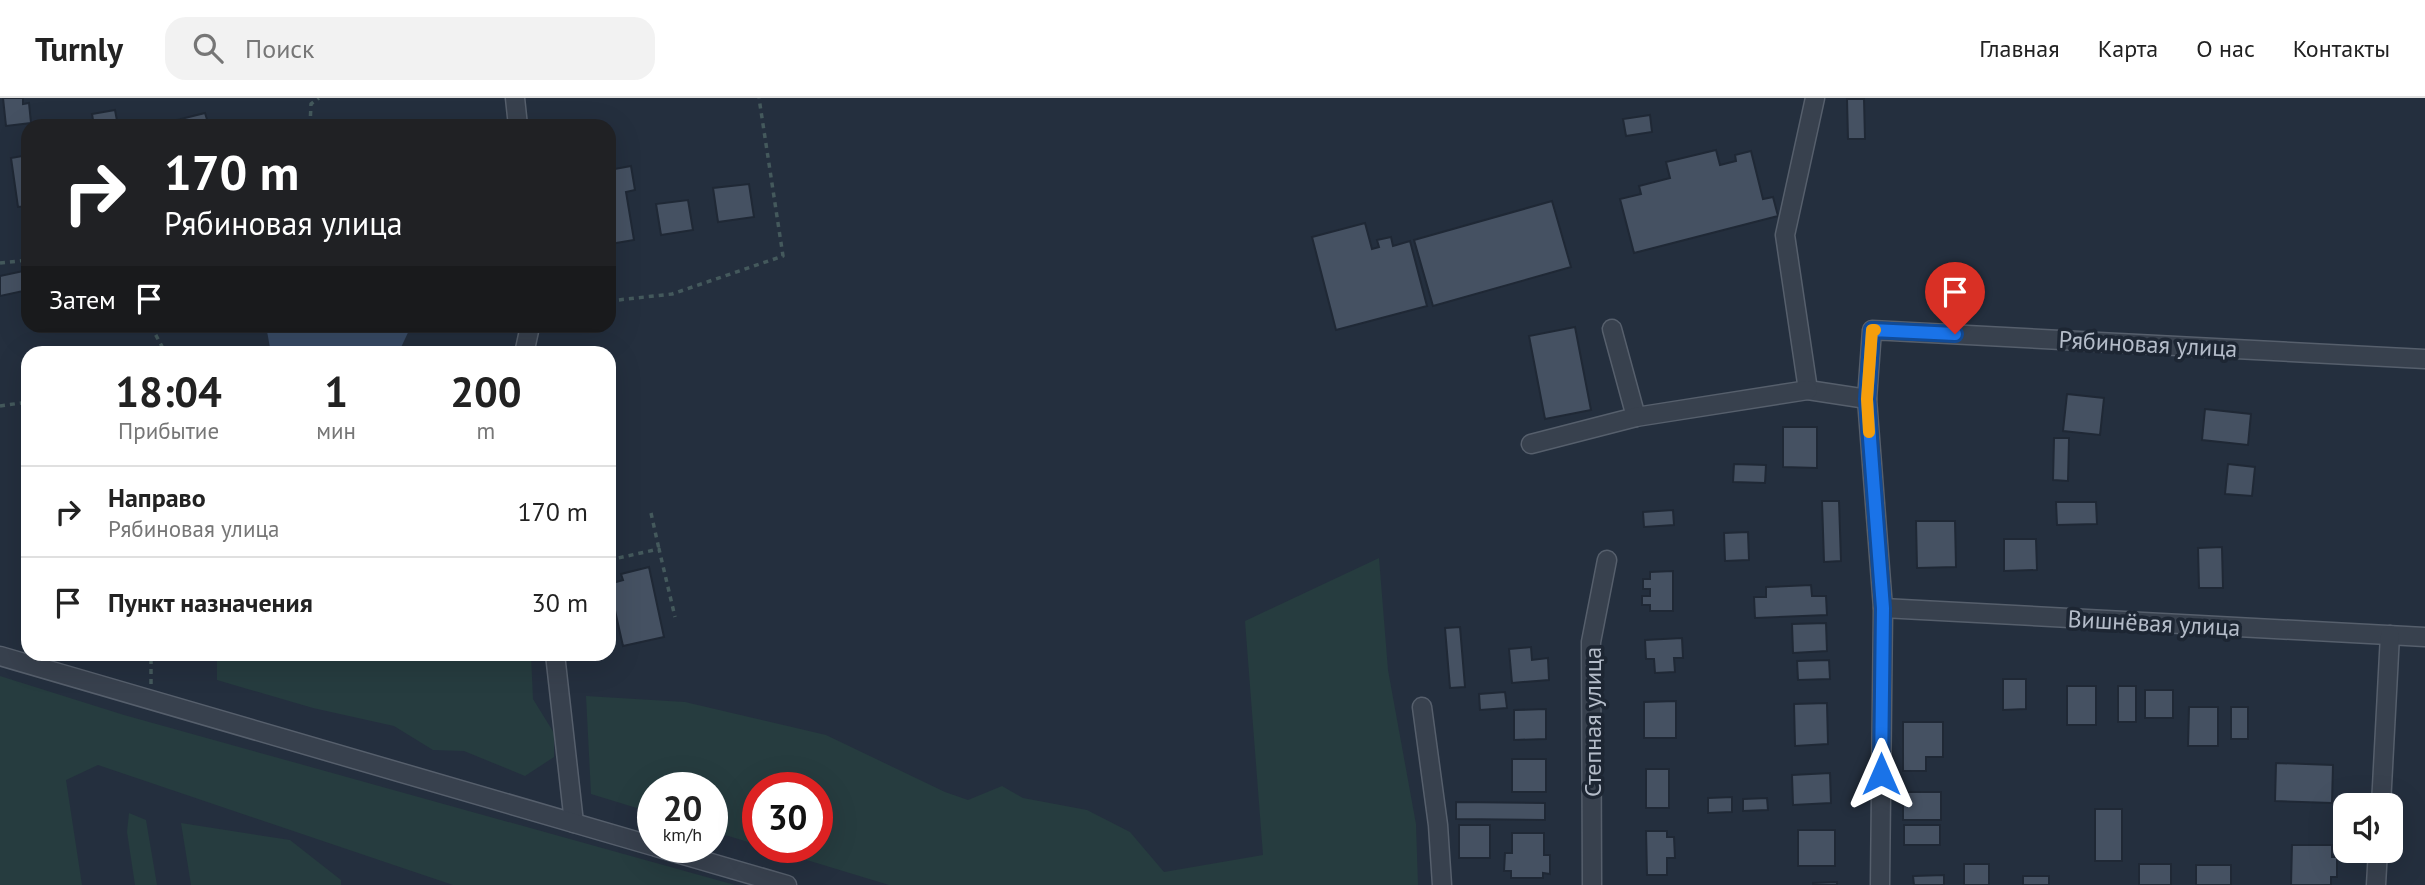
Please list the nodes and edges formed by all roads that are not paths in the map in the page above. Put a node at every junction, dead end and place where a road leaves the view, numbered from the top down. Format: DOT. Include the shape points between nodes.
graph roads {
  1 [pos="515,98"];
  2 [pos="1815,98"];
  3 [pos="517,119"];
  4 [pos="1612,329"];
  5 [pos="2425,359"];
  6 [pos="1808,390"];
  7 [pos="1867,399"];
  8 [pos="1636,417"];
  9 [pos="1531,444"];
  10 [pos="1607,560"];
  11 [pos="1883,608"];
  12 [pos="2390,635"];
  13 [pos="2425,637"];
  14 [pos="0,656"];
  15 [pos="556,661"];
  16 [pos="1422,706"];
  17 [pos="2382,793"];
  18 [pos="574,823"];
  19 [pos="637,841"];
  20 [pos="713,863"];
  21 [pos="2377,863"];
  22 [pos="787,885"];
  23 [pos="1442,885"];
  24 [pos="1591,885"];
  25 [pos="1880,885"];
  26 [pos="2376,885"];
  1 -- 3 [label="street"];
  2 -- 6 [label="street" via="1785,235"];
  4 -- 8 [label="street"];
  5 -- 7 [label="street, Рябиновая улица" via="1872,330"];
  6 -- 7 [label="street"];
  6 -- 8 [label="street"];
  7 -- 11 [label="street"];
  8 -- 9 [label="street"];
  10 -- 24 [label="street, Степная улица" via="1591,642"];
  11 -- 12 [label="street, Вишнёвая улица"];
  11 -- 25 [label="street"];
  12 -- 13 [label="street, Вишнёвая улица"];
  12 -- 17 [label="street"];
  14 -- 18 [label="street"];
  15 -- 18 [label="street"];
  16 -- 23 [label="street"];
  18 -- 19 [label="street"];
  20 -- 22 [label="street"];
  21 -- 26 [label="street"];
}
